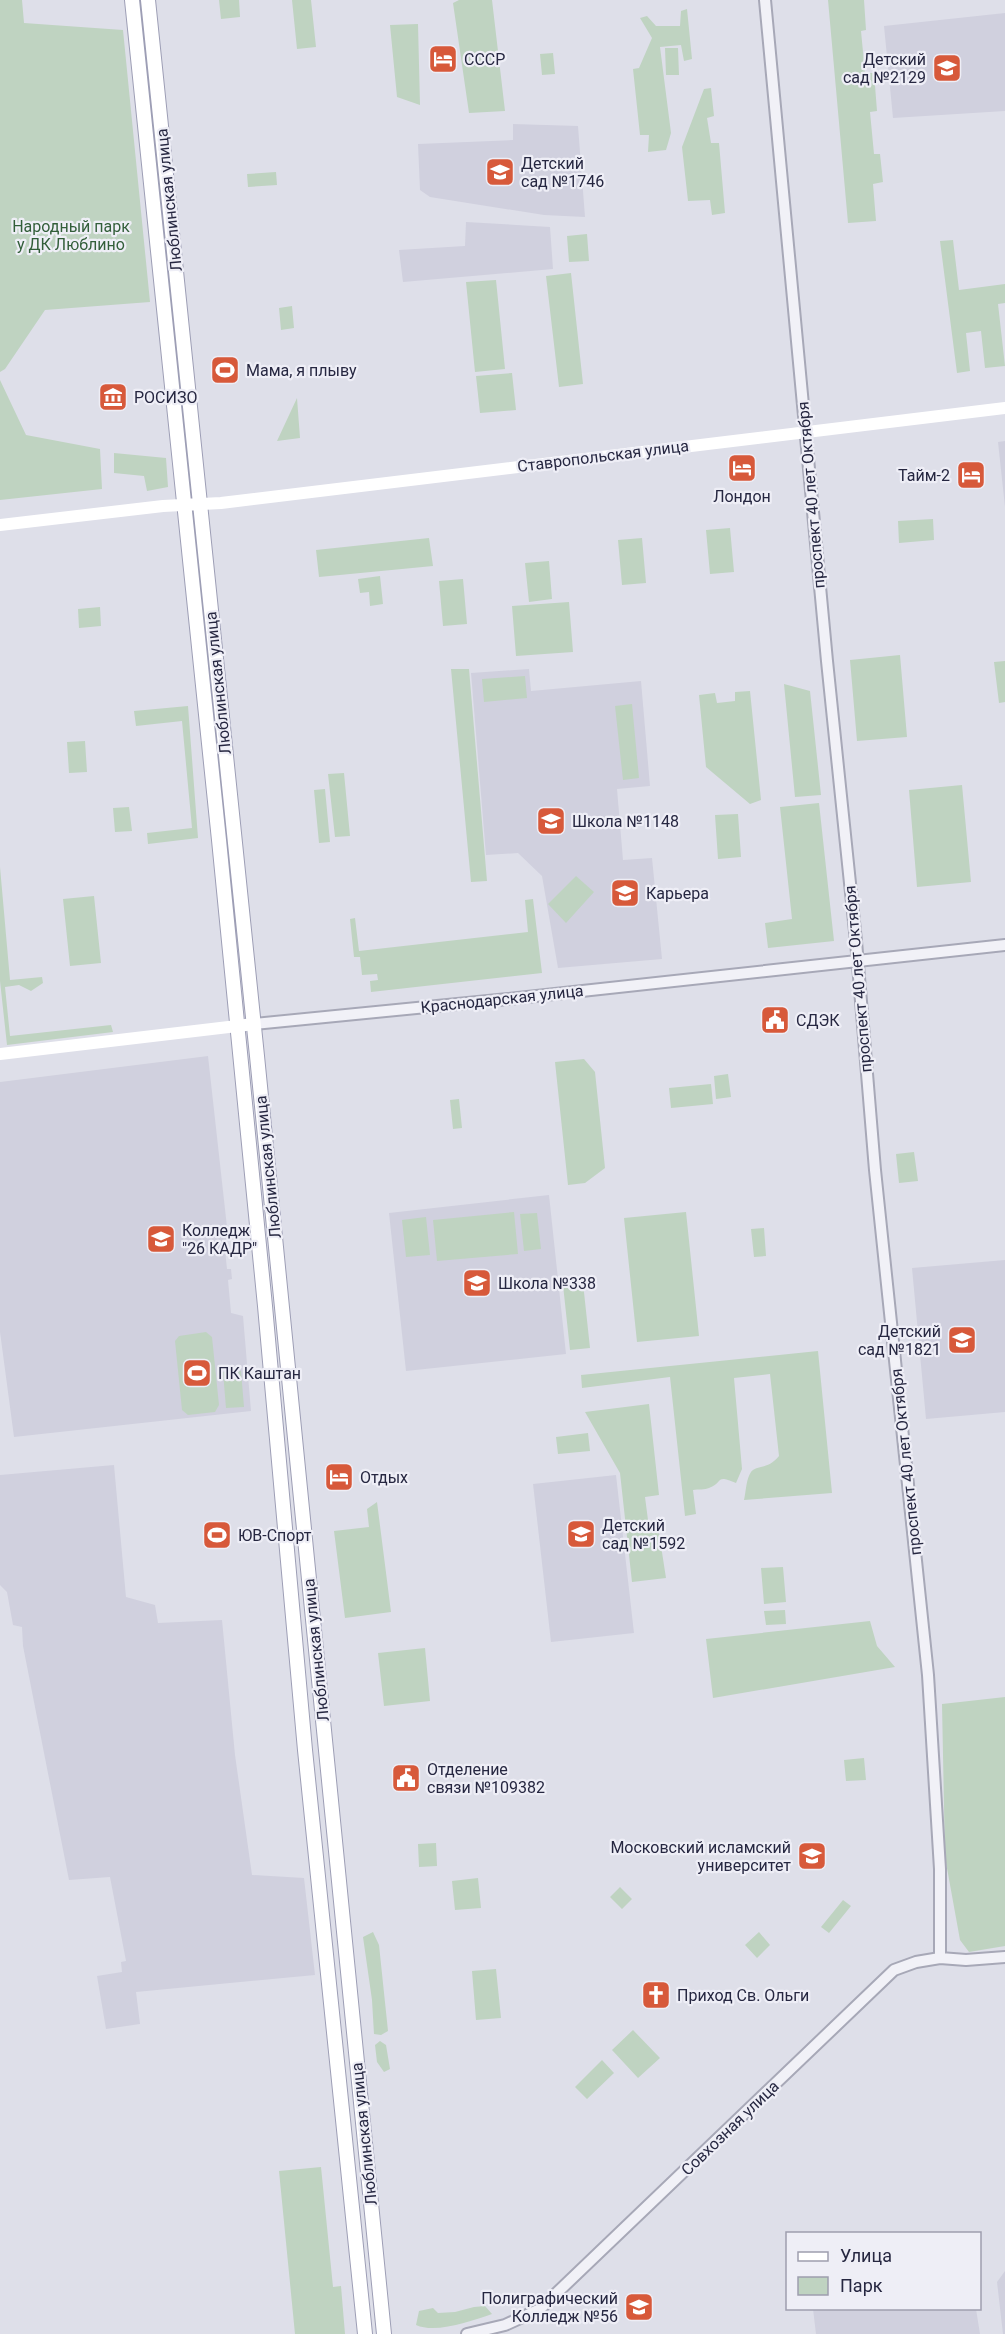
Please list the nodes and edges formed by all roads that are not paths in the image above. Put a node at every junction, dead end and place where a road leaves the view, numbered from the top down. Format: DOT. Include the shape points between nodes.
graph roads {
  1 [pos="132,0"];
  2 [pos="148,0"];
  3 [pos="765,0"];
  4 [pos="1005,408"];
  5 [pos="805,431"];
  6 [pos="200,505"];
  7 [pos="183,506"];
  8 [pos="0,525"];
  9 [pos="1005,945"];
  10 [pos="857,960"];
  11 [pos="254,1024"];
  12 [pos="237,1026"];
  13 [pos="0,1054"];
  14 [pos="1005,1957"];
  15 [pos="940,1958"];
  16 [pos="365,2334"];
  17 [pos="384,2334"];
  18 [pos="467,2334"];
  1 -- 7 [label="main road, Люблинская улица"];
  2 -- 6 [label="main road, Люблинская улица"];
  3 -- 5 [label="street, проспект 40 лет Октября"];
  4 -- 5 [label="main road, Ставропольская улица"];
  5 -- 6 [label="main road, Ставропольская улица"];
  5 -- 10 [label="street, проспект 40 лет Октября"];
  6 -- 7 [label="main road, Ставропольская улица"];
  6 -- 11 [label="main road, Люблинская улица"];
  7 -- 8 [label="main road, Ставропольская улица"];
  7 -- 12 [label="main road, Люблинская улица"];
  9 -- 10 [label="street, Краснодарская улица"];
  10 -- 11 [label="street, Краснодарская улица"];
  10 -- 15 [label="street, проспект 40 лет Октября" via="927,1675 940,1869"];
  11 -- 12 [label="main road, Краснодарская улица"];
  11 -- 17 [label="main road, Люблинская улица"];
  12 -- 13 [label="main road, Краснодарская улица"];
  12 -- 16 [label="main road, Люблинская улица"];
  14 -- 15 [label="street, Совхозная улица"];
  15 -- 18 [label="street, Совхозная улица" via="894,1970 540,2309 505,2325"];
}
